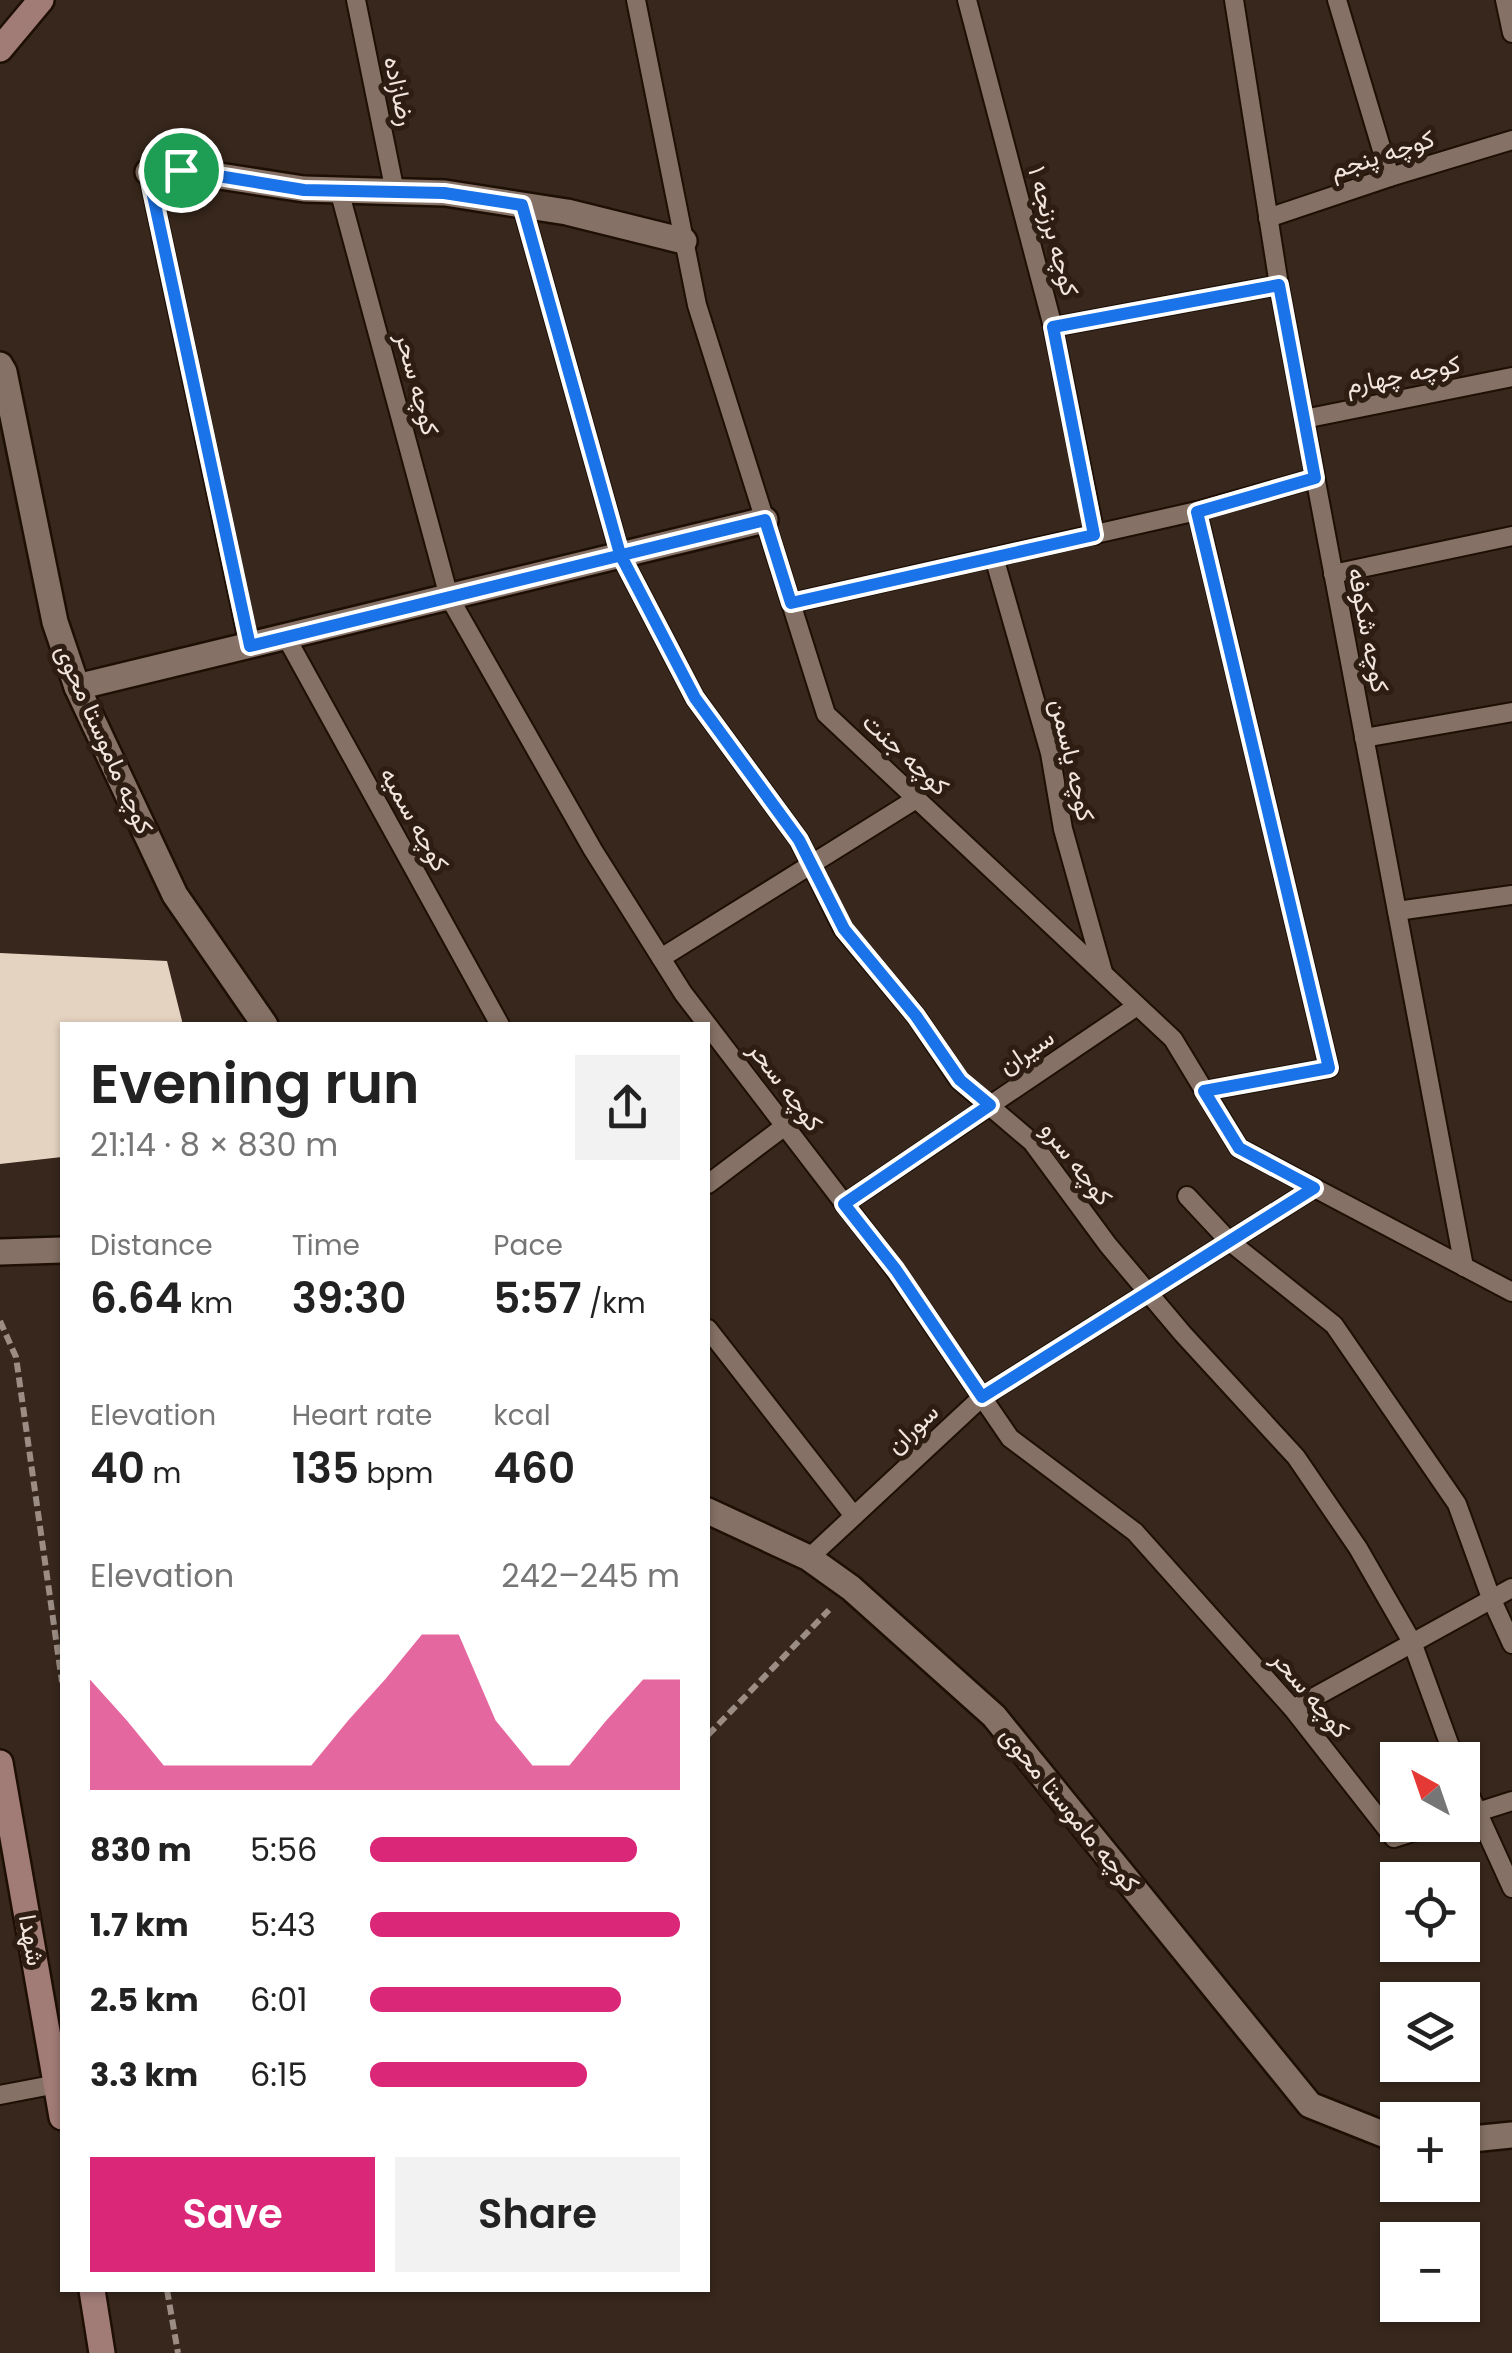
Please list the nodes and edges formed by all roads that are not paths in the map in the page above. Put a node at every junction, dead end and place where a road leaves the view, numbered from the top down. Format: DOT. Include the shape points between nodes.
graph roads {
  1 [pos="42,0"];
  2 [pos="356,0"];
  3 [pos="636,0"];
  4 [pos="967,0"];
  5 [pos="1234,0"];
  6 [pos="1337,0"];
  7 [pos="1505,0"];
  8 [pos="1512,33"];
  9 [pos="0,48"];
  10 [pos="1512,140"];
  11 [pos="148,172"];
  12 [pos="1390,176"];
  13 [pos="339,190"];
  14 [pos="396,192"];
  15 [pos="522,205"];
  16 [pos="1268,218"];
  17 [pos="684,242"];
  18 [pos="1279,285"];
  19 [pos="1053,327"];
  20 [pos="0,366"];
  21 [pos="1512,377"];
  22 [pos="1304,419"];
  23 [pos="1315,478"];
  24 [pos="1197,512"];
  25 [pos="765,520"];
  26 [pos="1094,535"];
  27 [pos="1512,536"];
  28 [pos="620,554"];
  29 [pos="994,557"];
  30 [pos="1333,574"];
  31 [pos="449,597"];
  32 [pos="791,603"];
  33 [pos="286,637"];
  34 [pos="250,646"];
  35 [pos="77,688"];
  36 [pos="1512,712"];
  37 [pos="1364,738"];
  38 [pos="916,799"];
  39 [pos="810,864"];
  40 [pos="1512,895"];
  41 [pos="1397,912"];
  42 [pos="661,958"];
  43 [pos="1104,975"];
  44 [pos="1137,1006"];
  45 [pos="263,1022"];
  46 [pos="498,1022"];
  47 [pos="706,1022"];
  48 [pos="710,1027"];
  49 [pos="1204,1091"];
  50 [pos="990,1105"];
  51 [pos="785,1126"];
  52 [pos="710,1182"];
  53 [pos="1314,1188"];
  54 [pos="1186,1196"];
  55 [pos="844,1204"];
  56 [pos="1228,1241"];
  57 [pos="60,1250"];
  58 [pos="0,1252"];
  59 [pos="1464,1267"];
  60 [pos="1148,1292"];
  61 [pos="1512,1292"];
  62 [pos="710,1332"];
  63 [pos="982,1397"];
  64 [pos="710,1512"];
  65 [pos="854,1516"];
  66 [pos="809,1558"];
  67 [pos="1512,1588"];
  68 [pos="1491,1598"];
  69 [pos="1412,1642"];
  70 [pos="1512,1644"];
  71 [pos="1294,1709"];
  72 [pos="1448,1742"];
  73 [pos="0,1763"];
  74 [pos="1512,1801"];
  75 [pos="1480,1811"];
  76 [pos="1380,1820"];
  77 [pos="1480,1832"];
  78 [pos="1512,1888"];
  79 [pos="57,2084"];
  80 [pos="0,2096"];
  81 [pos="60,2104"];
  82 [pos="1380,2133"];
  83 [pos="1512,2135"];
  84 [pos="1480,2138"];
  85 [pos="92,2292"];
  86 [pos="102,2353"];
  1 -- 9 [label="main road"];
  2 -- 14 [label="lane, رضازاده"];
  3 -- 17 [label="lane, کوچه جنت"];
  4 -- 19 [label="lane, کوچه برزنجه ۱"];
  5 -- 16 [label="lane, کوچه شکوفه"];
  6 -- 12 [label="lane"];
  7 -- 8 [label="lane"];
  10 -- 12 [label="lane, کوچه پنجم"];
  11 -- 13 [label="street" via="181,170"];
  11 -- 34 [label="lane"];
  12 -- 16 [label="lane, کوچه پنجم"];
  13 -- 14 [label="street"];
  13 -- 31 [label="lane, کوچه سحر"];
  14 -- 15 [label="street"];
  15 -- 17 [label="street"];
  15 -- 28 [label="lane, کوچه سرو"];
  16 -- 18 [label="lane, کوچه شکوفه"];
  17 -- 25 [label="lane, کوچه جنت" via="696,305"];
  18 -- 19 [label="lane"];
  18 -- 22 [label="lane, کوچه شکوفه"];
  19 -- 26 [label="lane, کوچه برزنجه ۱"];
  20 -- 35 [label="street, کوچه ماموستا محوی" via="55,622"];
  21 -- 22 [label="lane, کوچه چهارم"];
  22 -- 23 [label="lane, کوچه شکوفه"];
  23 -- 24 [label="lane"];
  23 -- 30 [label="lane, کوچه شکوفه"];
  24 -- 26 [label="lane"];
  24 -- 49 [label="lane" via="1329,1068"];
  25 -- 28 [label="street"];
  25 -- 32 [label="lane, کوچه جنت"];
  26 -- 29 [label="lane"];
  27 -- 30 [label="lane"];
  28 -- 31 [label="street"];
  28 -- 39 [label="lane, کوچه سرو" via="695,698"];
  29 -- 32 [label="lane"];
  29 -- 43 [label="lane, کوچه یاسمن"];
  30 -- 37 [label="lane, کوچه شکوفه"];
  31 -- 33 [label="street"];
  31 -- 42 [label="lane, کوچه سحر"];
  32 -- 38 [label="lane, کوچه جنت" via="826,714"];
  33 -- 34 [label="street"];
  33 -- 46 [label="lane, کوچه سمیه"];
  34 -- 35 [label="street"];
  35 -- 45 [label="street, کوچه ماموستا محوی" via="175,895"];
  36 -- 37 [label="lane"];
  37 -- 41 [label="lane, کوچه شکوفه"];
  38 -- 39 [label="lane"];
  38 -- 43 [label="lane, کوچه جنت"];
  39 -- 42 [label="lane"];
  39 -- 50 [label="lane, کوچه سرو" via="844,929 960,1080"];
  40 -- 41 [label="lane"];
  41 -- 59 [label="lane, کوچه شکوفه"];
  42 -- 47 [label="lane, کوچه سحر"];
  43 -- 44 [label="lane, کوچه جنت"];
  44 -- 49 [label="lane, کوچه جنت" via="1173,1039"];
  44 -- 50 [label="lane, سیران"];
  48 -- 51 [label="lane, کوچه سحر"];
  49 -- 53 [label="lane, کوچه جنت" via="1239,1148"];
  50 -- 55 [label="lane, سیران"];
  50 -- 60 [label="lane, کوچه سرو" via="1032,1142"];
  51 -- 52 [label="lane"];
  51 -- 55 [label="lane, کوچه سحر"];
  53 -- 56 [label="lane, سوران"];
  53 -- 59 [label="lane, کوچه جنت"];
  54 -- 56 [label="lane"];
  55 -- 63 [label="lane, کوچه سحر"];
  56 -- 60 [label="lane, سوران"];
  56 -- 68 [label="lane" via="1334,1325 1457,1504"];
  57 -- 58 [label="street"];
  59 -- 61 [label="lane, کوچه جنت"];
  60 -- 63 [label="lane, سوران"];
  60 -- 69 [label="lane, کوچه سرو" via="1296,1457"];
  62 -- 65 [label="lane"];
  63 -- 65 [label="lane, سوران"];
  63 -- 71 [label="lane, کوچه سحر" via="1010,1438 1135,1532"];
  64 -- 66 [label="street, کوچه ماموستا محوی"];
  65 -- 66 [label="lane, سوران"];
  66 -- 82 [label="street, کوچه ماموستا محوی" via="994,1716 1310,2105"];
  67 -- 68 [label="lane"];
  68 -- 69 [label="lane"];
  68 -- 70 [label="lane"];
  69 -- 71 [label="lane"];
  69 -- 72 [label="lane, کوچه سرو"];
  71 -- 76 [label="lane, کوچه سحر"];
  73 -- 79 [label="main road, شهدا"];
  74 -- 75 [label="lane"];
  77 -- 78 [label="lane"];
  79 -- 80 [label="lane"];
  79 -- 81 [label="main road, شهدا"];
  83 -- 84 [label="street"];
  85 -- 86 [label="main road"];
}
